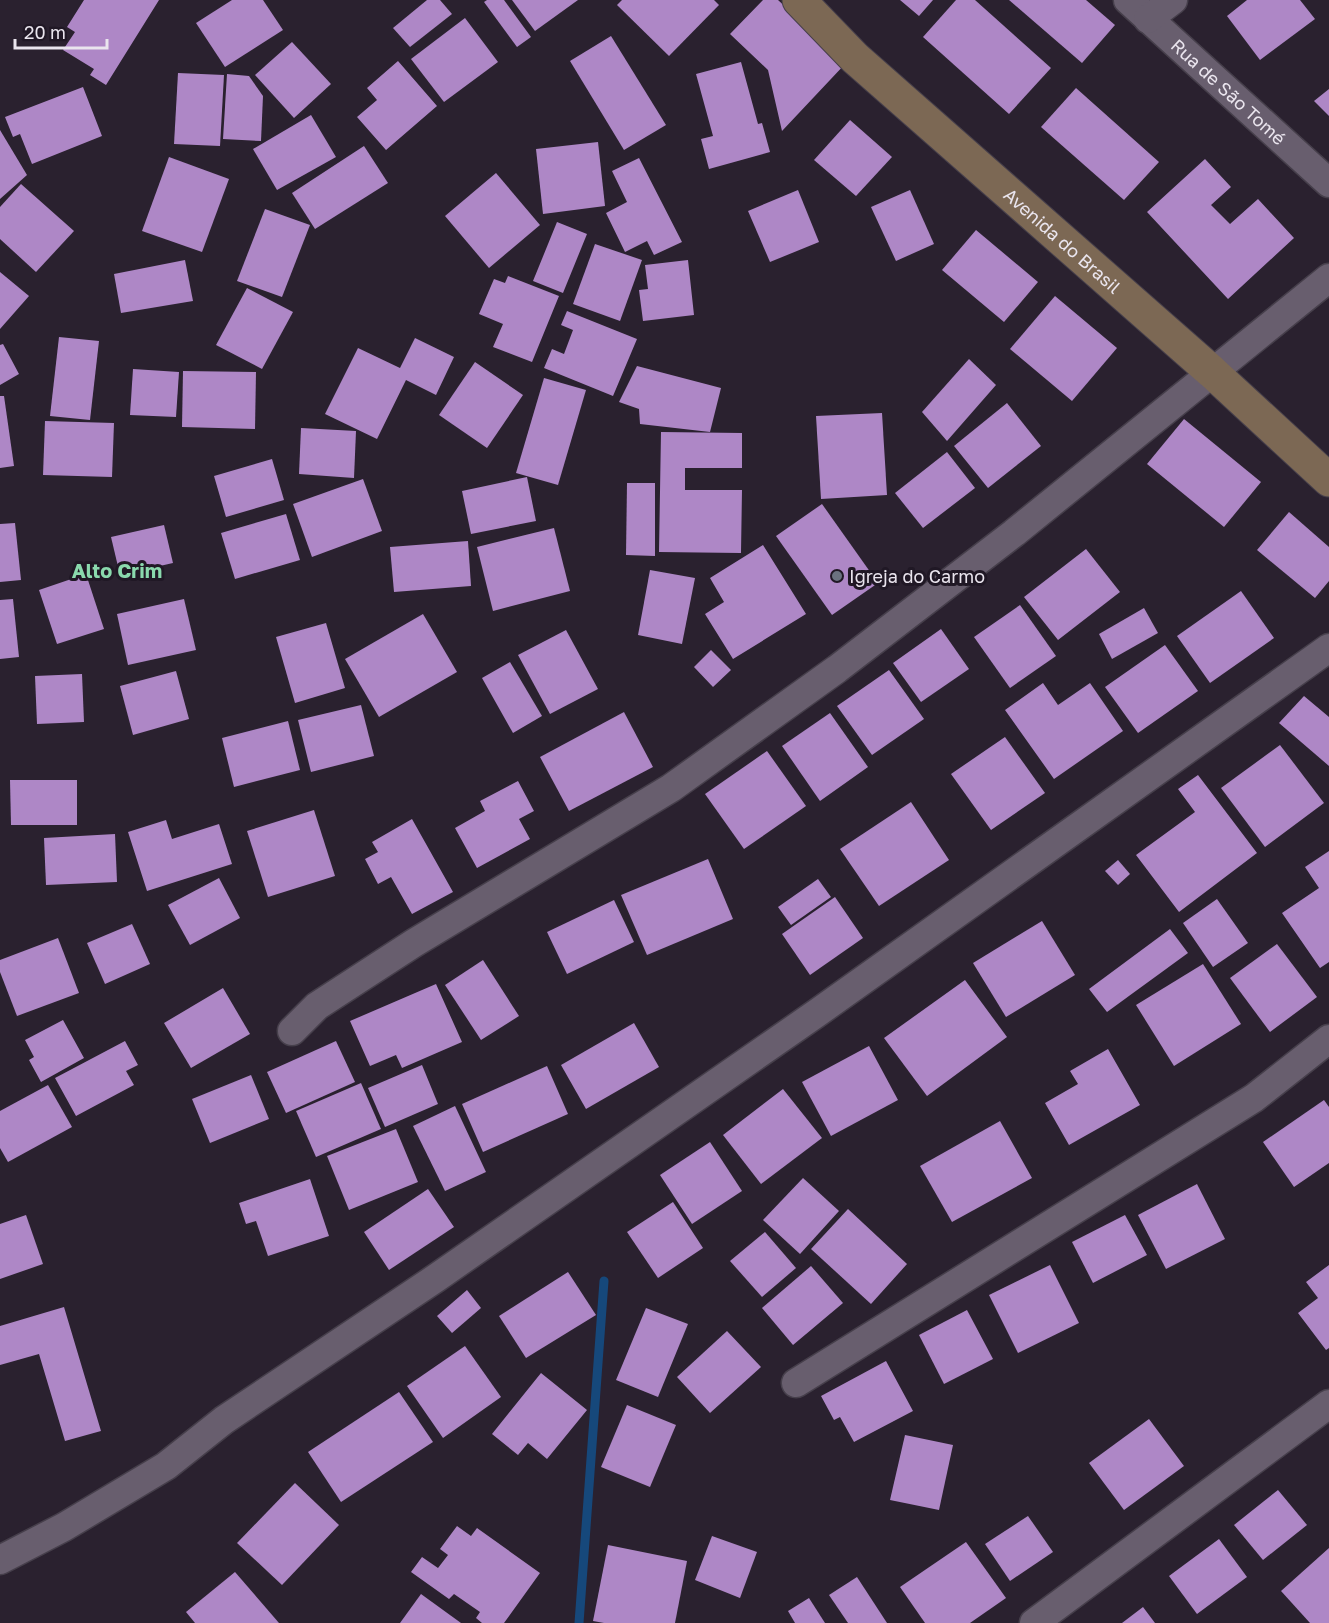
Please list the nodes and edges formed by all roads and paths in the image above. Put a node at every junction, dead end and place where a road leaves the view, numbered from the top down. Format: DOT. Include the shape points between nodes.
graph roads {
  1 [pos="799,0"];
  2 [pos="1173,0"];
  3 [pos="1138,10"];
  4 [pos="1329,183"];
  5 [pos="1329,278"];
  6 [pos="1212,372"];
  7 [pos="1329,480"];
  8 [pos="1329,648"];
  9 [pos="292,1031"];
  10 [pos="1329,1039"];
  11 [pos="796,1383"];
  12 [pos="1329,1404"];
  13 [pos="0,1560"];
  14 [pos="1034,1623"];
  1 -- 6 [label="street, Avenida do Brasil" via="855,58"];
  2 -- 3 [label="street"];
  3 -- 4 [label="street, Rua de São Tomé"];
  5 -- 6 [label="street"];
  6 -- 7 [label="street, Avenida do Brasil"];
  6 -- 9 [label="street" via="1014,533 827,676 671,788 317,1006"];
  8 -- 13 [label="street" via="797,1027 224,1420 166,1466"];
  10 -- 11 [label="street" via="1254,1098"];
  12 -- 14 [label="street"];
}
